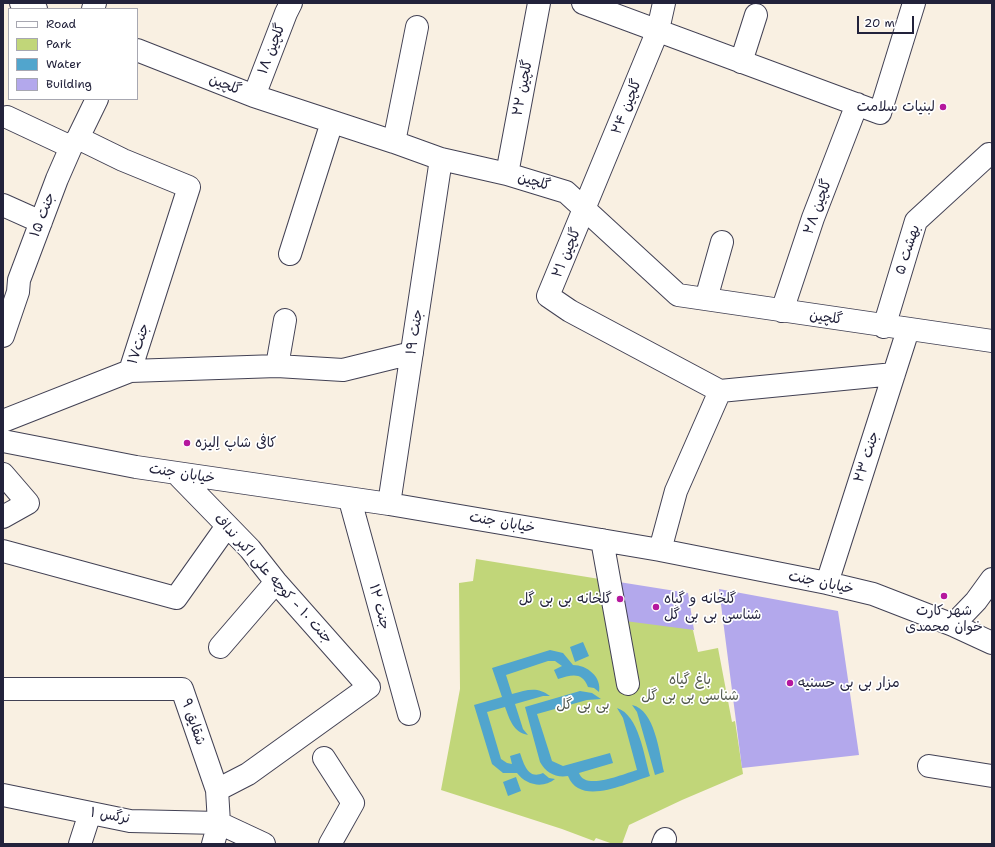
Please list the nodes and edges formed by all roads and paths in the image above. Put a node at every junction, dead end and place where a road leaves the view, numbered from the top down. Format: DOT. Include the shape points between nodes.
graph roads {
  1 [pos="21,3"];
  2 [pos="291,3"];
  3 [pos="539,3"];
  4 [pos="583,3"];
  5 [pos="664,3"];
  6 [pos="914,3"];
  7 [pos="34,8"];
  8 [pos="756,15"];
  9 [pos="417,27"];
  10 [pos="658,30"];
  11 [pos="138,50"];
  12 [pos="741,62"];
  13 [pos="254,96"];
  14 [pos="96,100"];
  15 [pos="858,104"];
  16 [pos="7,117"];
  17 [pos="332,122"];
  18 [pos="394,142"];
  19 [pos="75,143"];
  20 [pos="989,154"];
  21 [pos="441,159"];
  22 [pos="507,174"];
  23 [pos="3,205"];
  24 [pos="585,210"];
  25 [pos="40,222"];
  26 [pos="722,242"];
  27 [pos="290,254"];
  28 [pos="11,277"];
  29 [pos="706,299"];
  30 [pos="782,311"];
  31 [pos="285,320"];
  32 [pos="884,327"];
  33 [pos="908,330"];
  34 [pos="3,336"];
  35 [pos="992,342"];
  36 [pos="412,353"];
  37 [pos="277,366"];
  38 [pos="130,371"];
  39 [pos="894,374"];
  40 [pos="720,391"];
  41 [pos="3,421"];
  42 [pos="3,441"];
  43 [pos="176,473"];
  44 [pos="3,474"];
  45 [pos="350,500"];
  46 [pos="389,504"];
  47 [pos="3,517"];
  48 [pos="227,526"];
  49 [pos="602,540"];
  50 [pos="660,550"];
  51 [pos="3,551"];
  52 [pos="992,580"];
  53 [pos="276,582"];
  54 [pos="827,583"];
  55 [pos="953,625"];
  56 [pos="992,643"];
  57 [pos="220,647"];
  58 [pos="628,684"];
  59 [pos="3,689"];
  60 [pos="409,714"];
  61 [pos="324,758"];
  62 [pos="929,766"];
  63 [pos="992,776"];
  64 [pos="217,790"];
  65 [pos="3,795"];
  66 [pos="90,813"];
  67 [pos="219,823"];
  68 [pos="80,844"];
  69 [pos="213,844"];
  70 [pos="264,844"];
  71 [pos="330,844"];
  1 -- 7 [label="street"];
  2 -- 13 [label="street, گلچین ۱۸"];
  3 -- 22 [label="street, گلچین ۲۲"];
  4 -- 10 [label="street"];
  5 -- 10 [label="street, گلچین ۲۴"];
  6 -- 15 [label="street" via="880,113"];
  8 -- 12 [label="street"];
  9 -- 18 [label="street"];
  10 -- 12 [label="street"];
  10 -- 24 [label="street, گلچین ۲۴"];
  11 -- 13 [label="street, گلچین"];
  12 -- 15 [label="street"];
  13 -- 17 [label="street, گلچین"];
  14 -- 19 [label="street, جنت ۱۵"];
  15 -- 30 [label="street, گلچین ۲۸" via="813,218"];
  16 -- 19 [label="street"];
  17 -- 18 [label="street, گلچین"];
  17 -- 27 [label="street"];
  18 -- 21 [label="street, گلچین"];
  19 -- 25 [label="street, جنت ۱۵"];
  19 -- 38 [label="street, جنت۱۷" via="189,187"];
  20 -- 32 [label="street, بهشت ۵" via="916,221"];
  21 -- 22 [label="street, گلچین"];
  21 -- 36 [label="street, جنت ۱۹"];
  22 -- 24 [label="street, گلچین" via="566,192"];
  23 -- 25 [label="street"];
  24 -- 29 [label="street, گلچین" via="678,295"];
  24 -- 40 [label="street, گلچین ۲۱" via="548,296 577,315"];
  25 -- 28 [label="street, جنت ۱۵"];
  26 -- 29 [label="street"];
  28 -- 34 [label="street, جنت ۱۵" via="18,292"];
  29 -- 30 [label="street, گلچین"];
  30 -- 32 [label="street, گلچین"];
  31 -- 37 [label="street"];
  32 -- 33 [label="street, گلچین"];
  33 -- 35 [label="street, گلچین"];
  33 -- 39 [label="street, جنت ۲۳"];
  36 -- 37 [label="street" via="343,370"];
  36 -- 46 [label="street, جنت ۱۹"];
  37 -- 38 [label="street"];
  38 -- 41 [label="street, جنت۱۷"];
  39 -- 40 [label="street"];
  39 -- 54 [label="street, جنت ۲۳"];
  40 -- 50 [label="street" via="676,491"];
  42 -- 43 [label="street, خیابان جنت"];
  43 -- 45 [label="street, خیابان جنت"];
  43 -- 48 [label="street, جنت ۱۰ - کوچه علی اکبر نداف"];
  44 -- 47 [label="street" via="28,503"];
  45 -- 46 [label="street, خیابان جنت"];
  45 -- 60 [label="street, جنت ۱۲"];
  46 -- 49 [label="street, خیابان جنت"];
  48 -- 51 [label="street" via="176,598"];
  48 -- 53 [label="street, جنت ۱۰ - کوچه علی اکبر نداف" via="250,549"];
  49 -- 50 [label="street, خیابان جنت"];
  49 -- 58 [label="street"];
  50 -- 54 [label="street, خیابان جنت"];
  52 -- 55 [label="street"];
  53 -- 57 [label="street"];
  53 -- 64 [label="street, جنت ۱۰ - کوچه علی اکبر نداف" via="369,687 248,774"];
  54 -- 55 [label="street, خیابان جنت" via="873,594"];
  55 -- 56 [label="street, خیابان جنت"];
  59 -- 64 [label="street, شقایق ۹" via="182,688"];
  61 -- 71 [label="street" via="353,803"];
  62 -- 63 [label="street"];
  64 -- 67 [label="street, شقایق ۹"];
  65 -- 66 [label="street, نرگس ۱"];
  66 -- 67 [label="street, نرگس ۱" via="130,821"];
  66 -- 68 [label="street"];
  67 -- 69 [label="street, شقایق ۹"];
  67 -- 70 [label="street"];
}
